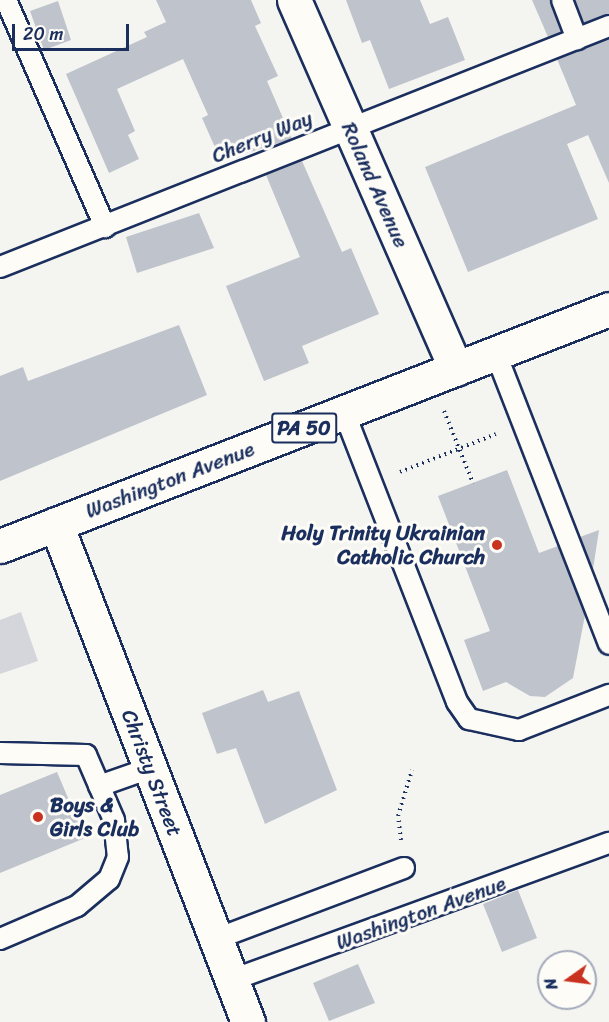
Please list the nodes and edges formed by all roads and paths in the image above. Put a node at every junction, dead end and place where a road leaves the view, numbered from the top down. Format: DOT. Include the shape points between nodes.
graph roads {
  1 [pos="6,0"];
  2 [pos="294,0"];
  3 [pos="562,0"];
  4 [pos="609,26"];
  5 [pos="577,39"];
  6 [pos="349,127"];
  7 [pos="105,227"];
  8 [pos="0,267"];
  9 [pos="609,309"];
  10 [pos="496,354"];
  11 [pos="456,369"];
  12 [pos="443,411"];
  13 [pos="344,412"];
  14 [pos="523,423"];
  15 [pos="459,449"];
  16 [pos="391,475"];
  17 [pos="473,483"];
  18 [pos="56,524"];
  19 [pos="0,546"];
  20 [pos="609,644"];
  21 [pos="609,695"];
  22 [pos="0,753"];
  23 [pos="150,768"];
  24 [pos="412,770"];
  25 [pos="99,786"];
  26 [pos="609,843"];
  27 [pos="404,868"];
  28 [pos="0,939"];
  29 [pos="216,939"];
  30 [pos="232,980"];
  31 [pos="248,1022"];
  1 -- 7 [label="lane"];
  2 -- 6 [label="street, Roland Avenue"];
  3 -- 5 [label="lane"];
  4 -- 5 [label="lane, Cherry Way"];
  5 -- 6 [label="lane, Cherry Way"];
  6 -- 7 [label="lane, Cherry Way"];
  6 -- 11 [label="street, Roland Avenue"];
  7 -- 8 [label="lane, Cherry Way"];
  9 -- 10 [label="street, Washington Avenue / PA 50"];
  10 -- 11 [label="street, Washington Avenue / PA 50"];
  10 -- 14 [label="lane"];
  11 -- 13 [label="street, Washington Avenue / PA 50"];
  12 -- 15 [label="path"];
  13 -- 18 [label="street, Washington Avenue / PA 50"];
  13 -- 21 [label="lane" via="457,702 469,719 519,729"];
  14 -- 15 [label="path"];
  14 -- 20 [label="lane"];
  15 -- 16 [label="path"];
  15 -- 17 [label="path"];
  18 -- 19 [label="street, Washington Avenue / PA 50"];
  18 -- 23 [label="street, Christy Street"];
  22 -- 25 [label="lane" via="86,754"];
  23 -- 25 [label="lane"];
  23 -- 29 [label="street, Christy Street"];
  24 -- 27 [label="path" via="398,816"];
  25 -- 28 [label="lane" via="115,829 118,857 109,879 77,906"];
  26 -- 30 [label="lane, Washington Avenue"];
  27 -- 29 [label="lane"];
  29 -- 30 [label="street, Christy Street"];
  30 -- 31 [label="street, Christy Street"];
}
